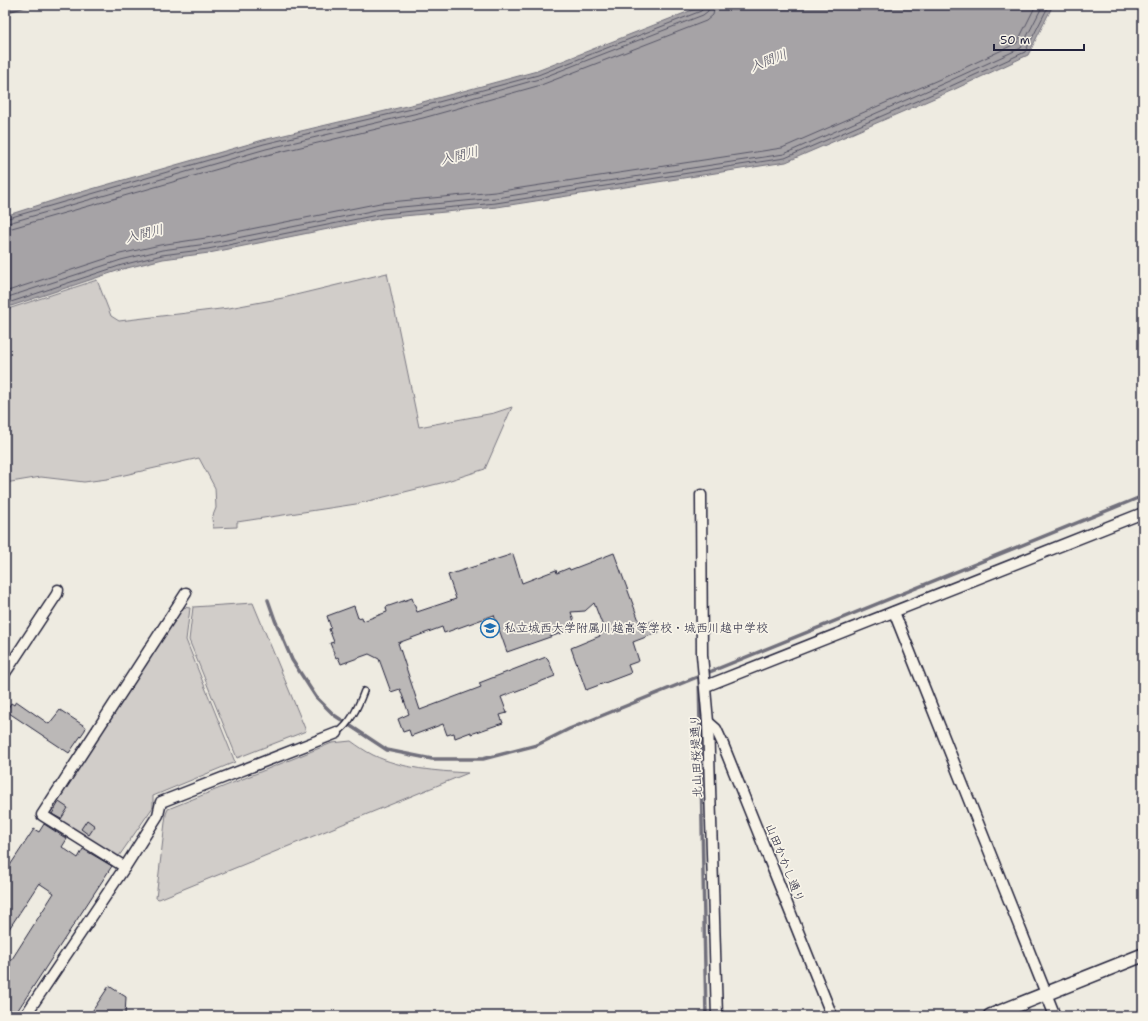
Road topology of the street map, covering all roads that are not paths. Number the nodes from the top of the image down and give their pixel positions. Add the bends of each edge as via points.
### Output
1 (701, 495) dead end
2 (1143, 513) edge
3 (58, 590) dead end
4 (186, 593) dead end
5 (894, 612) junction
6 (5, 673) edge
7 (706, 686) junction
8 (364, 691) dead end
9 (708, 722) junction
10 (339, 732) joint
11 (125, 867) junction
12 (1143, 955) edge
13 (1046, 993) junction
14 (25, 1016) edge
15 (717, 1016) edge
16 (832, 1016) edge
17 (990, 1016) edge
18 (1055, 1016) edge

1 - 7 street, 北山田桜堤通り via 702,655
2 - 5 street
3 - 6 street
4 - 11 street via 42,814
5 - 7 street
5 - 13 street
7 - 9 street, 北山田桜堤通り
8 - 10 lane via 355,712
9 - 15 street, 北山田桜堤通り
9 - 16 street, 山田かかし通り via 716,729 722,742
10 - 11 street via 161,802 158,815
11 - 14 street
12 - 13 street
13 - 17 street
13 - 18 street

